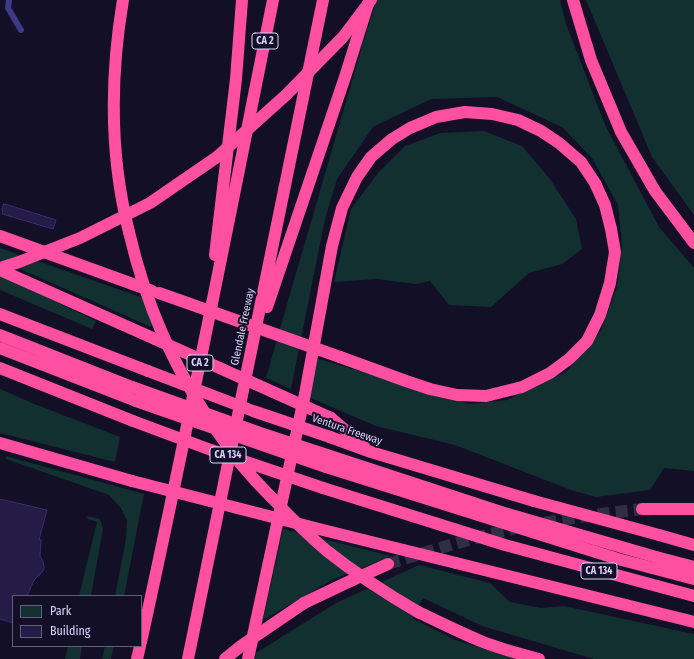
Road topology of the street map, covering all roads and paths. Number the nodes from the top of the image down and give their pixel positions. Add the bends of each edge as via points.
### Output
1 (9, 0) edge
2 (123, 0) edge
3 (242, 0) edge
4 (273, 0) edge
5 (323, 0) edge
6 (370, 0) edge
7 (573, 0) edge
8 (21, 30) dead end
9 (0, 236) edge
10 (694, 244) edge
11 (0, 269) edge
12 (0, 314) edge
13 (0, 335) edge
14 (204, 346) junction
15 (0, 348) edge
16 (250, 356) junction
17 (0, 368) edge
18 (0, 443) edge
19 (371, 452) junction
20 (327, 461) junction
21 (642, 509) tunnel mouth
22 (694, 509) edge
23 (694, 546) edge
24 (388, 564) tunnel mouth
25 (694, 567) edge
26 (694, 579) edge
27 (694, 596) edge
28 (694, 622) edge
29 (142, 638) edge
30 (140, 647) edge
31 (137, 659) edge
32 (188, 659) edge
33 (225, 659) edge
34 (248, 659) edge
35 (539, 659) edge

1 - 8 lane via 8,8
2 - 35 highway, bridge via 115,60 114,98 118,176 125,219 161,332 200,406 239,462 288,515 350,569 418,612 451,628
3 - 14 highway via 236,79
4 - 14 highway, CA 2
5 - 16 highway, Glendale Freeway
6 - 11 highway, bridge via 343,37 286,95 217,156 150,203 80,238
6 - 16 highway
7 - 10 highway via 591,60 621,132 655,191
9 - 34 highway, bridge via 159,293 340,357 406,381 430,389 457,395 486,396 522,387 550,373 587,341 600,315 610,283 615,252 605,205 594,183 581,162 559,143 518,120 492,114 465,112 436,117 392,139 371,157 357,177 342,208 332,246 305,394
11 - 19 highway, bridge via 331,418
12 - 19 highway, Ventura Freeway, bridge via 253,411
13 - 20 highway, bridge via 132,387 260,433
14 - 29 highway, CA 2
15 - 20 highway, bridge via 136,402
16 - 32 highway, Glendale Freeway
17 - 27 highway, CA 134, bridge via 133,421 323,488 504,545
18 - 28 highway, bridge via 132,481
19 - 23 highway, Ventura Freeway, bridge
20 - 25 highway, bridge
20 - 26 highway via 618,559
21 - 22 highway
24 - 33 highway, bridge via 304,603
30 - 31 highway

